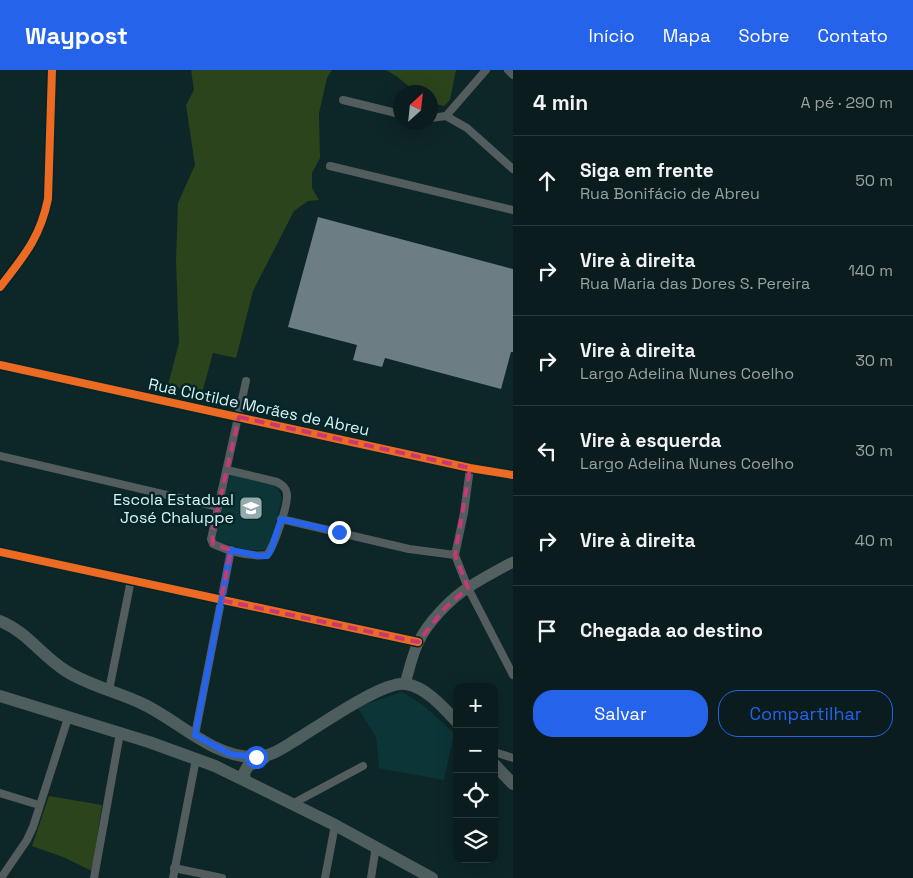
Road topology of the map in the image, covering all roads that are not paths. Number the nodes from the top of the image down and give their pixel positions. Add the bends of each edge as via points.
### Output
1 (52, 70) edge
2 (486, 70) edge
3 (508, 70) edge
4 (513, 75) edge
5 (343, 100) dead end
6 (393, 112) edge
7 (446, 116) junction
8 (438, 117) edge
9 (330, 166) dead end
10 (513, 168) edge
11 (513, 210) edge
12 (0, 286) edge
13 (0, 364) edge
14 (246, 381) dead end
15 (239, 417) junction
16 (0, 456) edge
17 (470, 468) junction
18 (227, 470) junction
19 (513, 475) edge
20 (218, 507) junction
21 (281, 519) junction
22 (231, 550) junction
23 (0, 552) edge
24 (455, 555) junction
25 (513, 562) edge
26 (131, 580) junction
27 (468, 588) junction
28 (221, 600) junction
29 (0, 621) edge
30 (418, 642) junction
31 (513, 675) edge
32 (405, 684) junction
33 (109, 690) junction
34 (0, 696) edge
35 (68, 718) junction
36 (453, 718) edge
37 (120, 733) junction
38 (195, 735) junction
39 (498, 753) edge
40 (271, 755) junction
41 (513, 758) edge
42 (196, 759) junction
43 (363, 766) dead end
44 (498, 768) edge
45 (245, 780) junction
46 (513, 784) edge
47 (0, 794) edge
48 (292, 804) junction
49 (40, 805) junction
50 (335, 824) junction
51 (376, 846) junction
52 (174, 868) junction
53 (2, 878) edge
54 (94, 878) edge
55 (173, 878) edge
56 (222, 878) edge
57 (325, 878) edge
58 (371, 878) edge
59 (432, 878) edge

1 - 12 street via 48,199 44,218 37,235
2 - 7 street
3 - 4 street
5 - 6 street
7 - 8 street
7 - 10 street via 467,128
9 - 11 street
13 - 15 street, Rua Clotilde Morães de Abreu
14 - 15 street
15 - 17 street, Rua Clotilde Morães de Abreu
15 - 18 street
16 - 20 street
17 - 19 street, Rua Clotilde Morães de Abreu
17 - 24 street
18 - 20 street
18 - 21 street via 284,486 287,492
20 - 22 street via 211,539 213,544
21 - 22 street via 267,556
21 - 24 street via 409,549
22 - 28 street
23 - 26 street
24 - 27 street
25 - 27 street
26 - 28 street
26 - 33 street
27 - 30 street via 428,626
27 - 31 street
28 - 30 street
28 - 38 street
29 - 33 main road via 29,639 65,670
30 - 32 street
32 - 36 main road via 435,699
32 - 40 main road via 373,694
33 - 38 main road via 160,713
34 - 35 main road
35 - 37 main road
35 - 49 street
37 - 42 main road
37 - 54 street
38 - 40 main road via 230,754
39 - 41 street
40 - 45 main road via 248,766
42 - 45 main road
42 - 52 street
43 - 48 street
44 - 46 main road
45 - 48 main road
47 - 49 street
48 - 50 main road
49 - 53 street via 33,827
50 - 51 main road
50 - 57 street
51 - 58 street
51 - 59 main road
52 - 55 street
52 - 56 street

